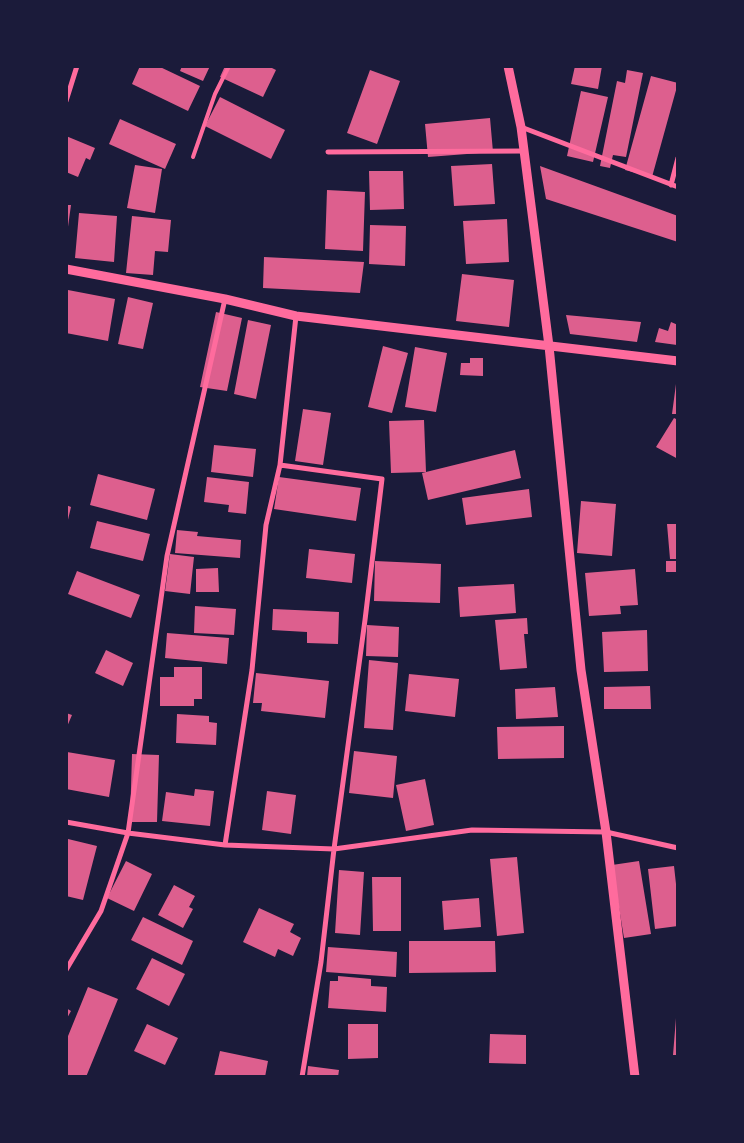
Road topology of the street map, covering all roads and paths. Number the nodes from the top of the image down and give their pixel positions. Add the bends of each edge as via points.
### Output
1 (76, 66) edge
2 (229, 66) edge
3 (508, 66) edge
4 (66, 101) edge
5 (521, 127) junction
6 (524, 151) junction
7 (328, 152) dead end
8 (193, 157) dead end
9 (678, 158) edge
10 (671, 185) junction
11 (678, 187) edge
12 (67, 271) edge
13 (225, 299) junction
14 (296, 316) junction
15 (549, 346) junction
16 (678, 361) edge
17 (280, 465) junction
18 (66, 822) edge
19 (606, 832) junction
20 (128, 833) junction
21 (225, 845) junction
22 (678, 848) edge
23 (334, 849) junction
24 (66, 970) edge
25 (302, 1077) edge
26 (635, 1077) edge

1 - 4 street
2 - 8 lane via 215,94
3 - 5 street
5 - 6 street
5 - 10 street
6 - 7 street
6 - 15 street
9 - 10 street
10 - 11 street
12 - 13 street
13 - 14 street
13 - 20 street via 167,556
14 - 15 street
14 - 17 street
15 - 16 street
15 - 19 street via 581,670
17 - 21 street via 266,525 252,670
17 - 23 street via 382,479
18 - 20 street
19 - 22 street
19 - 23 street via 472,830
19 - 26 street
20 - 21 street
20 - 24 street via 101,911
21 - 23 street
23 - 25 street via 322,962

